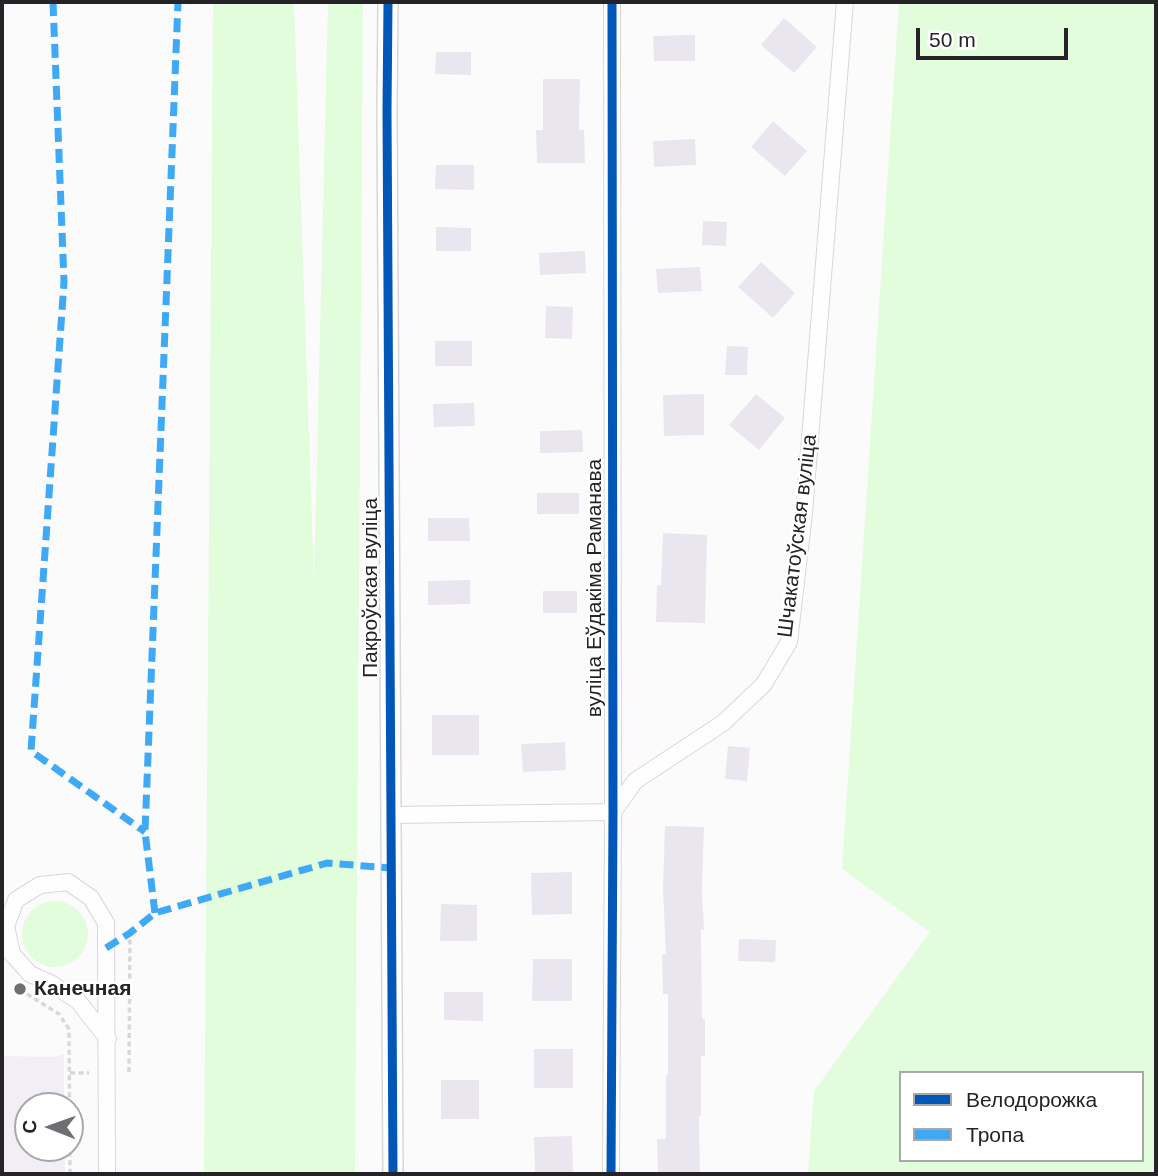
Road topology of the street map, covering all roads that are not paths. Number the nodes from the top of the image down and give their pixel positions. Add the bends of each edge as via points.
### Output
1 (388, 2) edge
2 (612, 2) edge
3 (845, 2) edge
4 (613, 812) junction
5 (390, 815) junction
6 (107, 1039) junction
7 (107, 1174) edge
8 (393, 1174) edge
9 (611, 1174) edge

1 - 5 street, Пакроўская вуліца
2 - 4 street, вуліца Еўдакіма Раманава
3 - 4 street, Шчакатоўская вуліца via 804,513 789,642 764,684 723,723 635,781
4 - 5 street
4 - 9 street, вуліца Еўдакіма Раманава
5 - 8 street, Пакроўская вуліца
6 - 6 street via 106,923 91,898 68,882 40,885 16,900 6,926 12,954 30,974 78,1001
6 - 7 street

